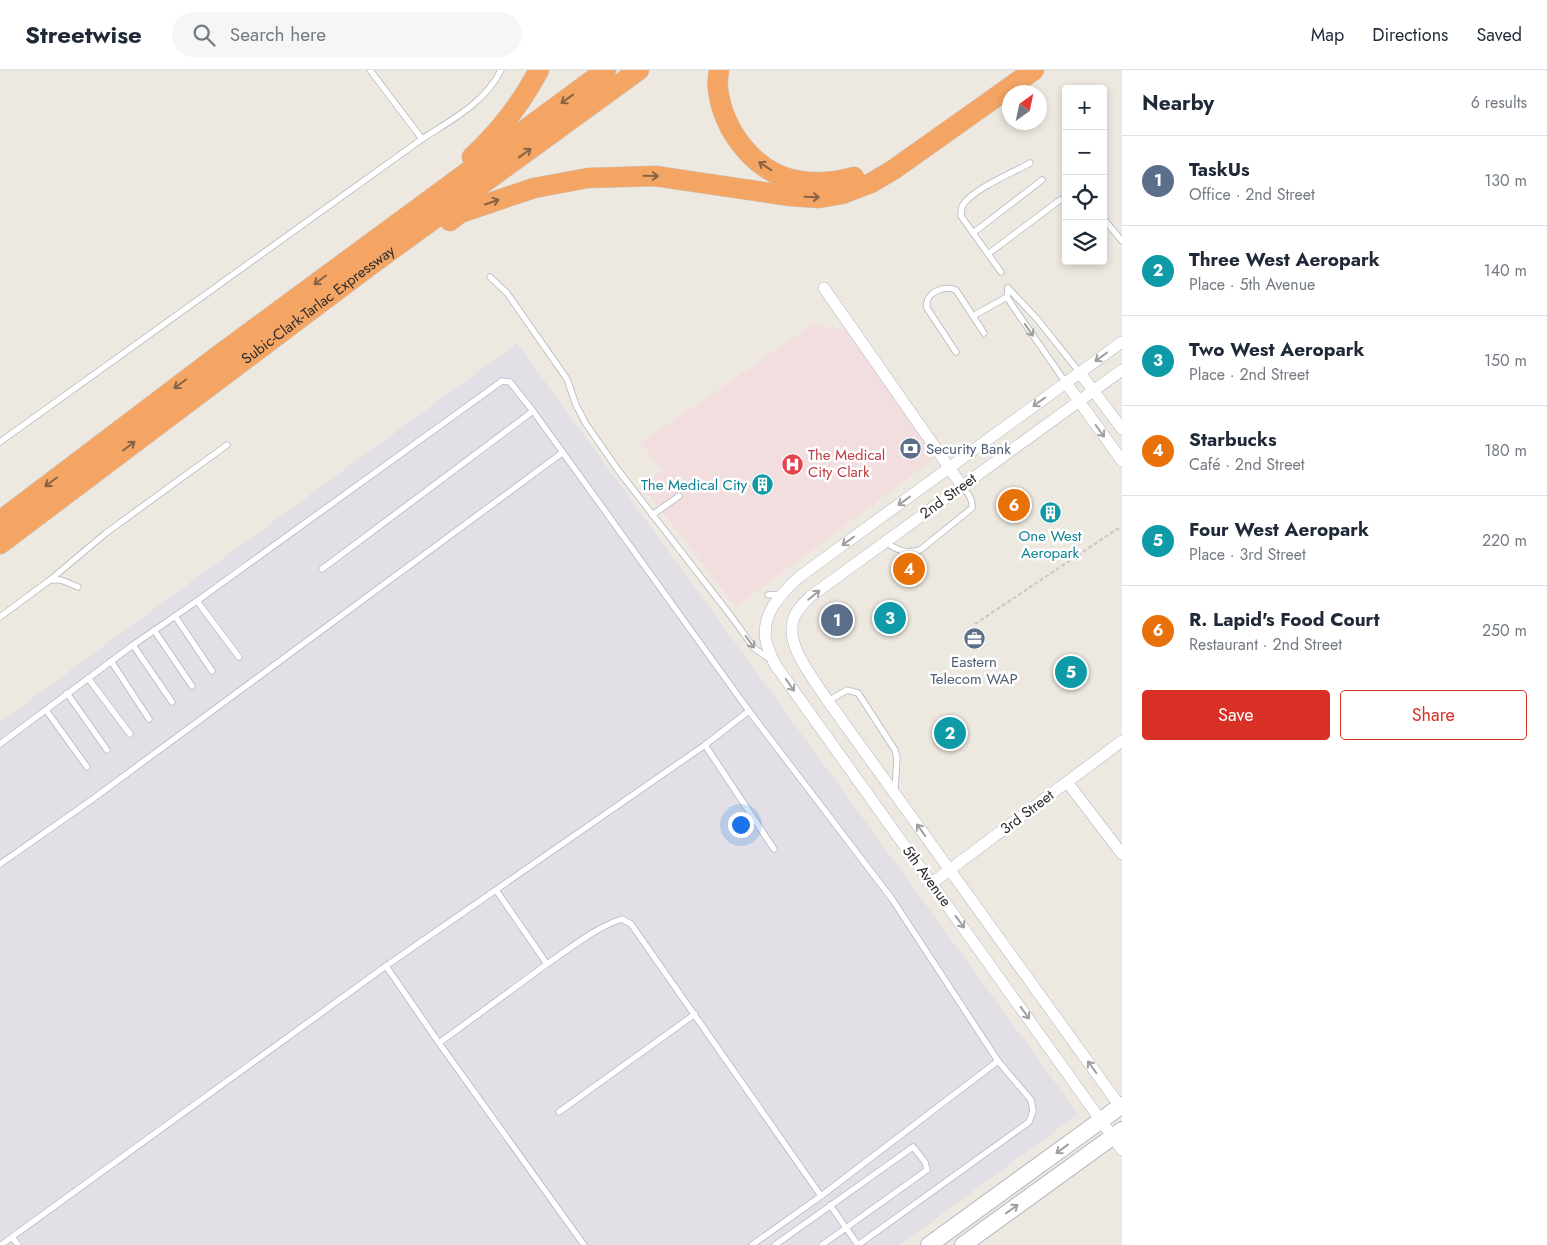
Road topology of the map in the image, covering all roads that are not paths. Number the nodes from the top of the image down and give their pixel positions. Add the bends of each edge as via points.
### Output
1 (370, 70) edge
2 (501, 70) edge
3 (539, 70) edge
4 (606, 70) edge
5 (638, 70) edge
6 (718, 70) edge
7 (1016, 70) edge
8 (1034, 70) edge
9 (422, 139) junction
10 (1030, 163) dead end
11 (1042, 180) dead end
12 (1060, 200) dead end
13 (1105, 220) edge
14 (973, 233) junction
15 (1122, 241) edge
16 (988, 254) junction
17 (366, 258) junction
18 (1001, 272) dead end
19 (490, 277) dead end
20 (824, 288) dead end
21 (1007, 297) junction
22 (1020, 300) junction
23 (1014, 308) junction
24 (973, 316) junction
25 (984, 333) dead end
26 (1122, 342) edge
27 (956, 352) dead end
28 (1122, 370) edge
29 (1080, 373) junction
30 (1066, 383) junction
31 (1093, 391) junction
32 (1079, 401) junction
33 (533, 411) junction
34 (1122, 429) edge
35 (0, 442) edge
36 (227, 445) dead end
37 (562, 453) junction
38 (1122, 461) edge
39 (949, 468) junction
40 (962, 486) junction
41 (679, 496) dead end
42 (652, 515) junction
43 (0, 521) edge
44 (872, 524) junction
45 (885, 542) junction
46 (0, 544) edge
47 (322, 569) dead end
48 (50, 580) junction
49 (78, 587) dead end
50 (780, 594) junction
51 (768, 595) dead end
52 (198, 601) junction
53 (175, 616) junction
54 (0, 617) edge
55 (154, 630) junction
56 (792, 636) joint
57 (133, 645) junction
58 (239, 657) dead end
59 (111, 661) junction
60 (774, 663) junction
61 (212, 671) dead end
62 (88, 678) junction
63 (192, 686) dead end
64 (67, 694) junction
65 (828, 701) junction
66 (172, 702) dead end
67 (46, 710) junction
68 (749, 711) junction
69 (149, 719) dead end
70 (130, 734) dead end
71 (1122, 741) edge
72 (0, 744) edge
73 (705, 745) junction
74 (107, 750) dead end
75 (87, 767) dead end
76 (1068, 782) junction
77 (895, 794) junction
78 (774, 849) dead end
79 (1122, 854) edge
80 (0, 864) edge
81 (950, 870) junction
82 (932, 883) junction
83 (496, 890) junction
84 (547, 964) junction
85 (386, 966) junction
86 (695, 1014) junction
87 (439, 1043) junction
88 (998, 1061) junction
89 (1121, 1107) edge
90 (559, 1112) dead end
91 (1101, 1120) junction
92 (1119, 1139) edge
93 (821, 1196) junction
94 (830, 1205) junction
95 (846, 1227) junction
96 (12, 1237) junction
97 (2, 1245) edge
98 (18, 1245) edge
99 (584, 1245) edge
100 (752, 1245) edge
101 (775, 1245) edge
102 (822, 1245) edge
103 (858, 1245) edge
104 (929, 1245) edge
105 (963, 1245) edge

1 - 9 lane
2 - 9 lane via 486,94
3 - 17 highway via 523,98 482,147 416,200
4 -> 17 highway, Subic-Clark-Tarlac Expressway
17 -> 5 highway, Subic-Clark-Tarlac Expressway
7 -> 6 highway via 893,158 863,174 834,182 784,177 753,158 729,127 717,88
17 -> 8 highway via 416,246 460,213 534,188 588,178 655,176 790,196 819,198 842,194 893,170
9 - 35 lane
10 - 14 lane via 979,191 966,202 961,216
11 - 14 lane
12 - 16 lane
13 - 15 lane
14 - 16 lane
16 - 18 lane
17 -> 43 highway, Subic-Clark-Tarlac Expressway
46 -> 17 highway, Subic-Clark-Tarlac Expressway
19 - 42 lane via 507,292 567,380 586,424
20 - 39 street
21 - 22 lane via 1008,288
21 - 23 lane
21 - 24 lane
22 - 23 lane
22 - 29 lane
23 -> 30 lane
24 - 25 lane
24 - 27 lane via 956,290 949,287 928,297 927,308
26 -> 29 street, 2nd Street
28 - 31 street, 2nd Street
29 - 30 street, 2nd Street
29 - 31 street
30 - 32 street
30 -> 39 street, 2nd Street
31 - 32 street, 2nd Street
31 - 34 street
32 -> 38 street
32 - 40 street, 2nd Street
33 - 37 lane
33 - 47 lane
33 - 52 lane via 510,382 502,381
36 - 48 lane via 106,533
37 - 68 lane
37 - 80 lane
39 - 40 street
39 -> 44 street, 2nd Street
40 - 45 street, 2nd Street
40 - 45 lane via 970,496 972,508 920,550 897,551
41 - 42 lane
42 -> 60 lane via 754,648
44 - 45 street
44 -> 50 street, 2nd Street
56 -> 45 street, 2nd Street via 792,620 799,608
48 - 49 lane via 61,580
48 - 54 lane
50 - 51 lane
50 - 60 street, 5th Avenue via 766,618 766,641
52 - 53 lane
52 - 58 lane
53 - 55 lane
53 - 61 lane
55 - 57 lane
55 - 63 lane
56 - 65 street, 5th Avenue via 797,652
57 - 59 lane
57 - 66 lane
59 - 62 lane
59 - 69 lane
60 -> 82 street, 5th Avenue
62 - 64 lane
62 - 70 lane
64 - 67 lane
64 - 74 lane
65 - 77 street, 5th Avenue
65 - 77 lane via 847,690 858,693 895,750
67 - 72 lane
67 - 75 lane
68 - 73 lane
68 - 88 lane via 892,899
71 - 76 street, 3rd Street
73 - 78 lane
73 - 83 lane
76 - 79 street
76 - 81 street, 3rd Street
81 -> 77 street, 5th Avenue
81 - 82 street, 3rd Street
89 -> 81 street, 5th Avenue
82 -> 91 street, 5th Avenue
83 - 84 lane
83 - 85 lane
84 - 86 lane via 582,940 622,919 631,924
84 - 87 lane
85 - 87 lane
85 - 96 lane
86 - 90 lane
86 - 93 lane
87 - 99 lane
88 - 93 lane
88 - 103 lane via 1031,1100 1033,1111 1029,1122
89 - 91 main road
91 - 92 street, 5th Avenue
91 -> 104 main road
105 -> 92 main road
93 - 100 lane
94 - 95 lane
94 - 95 lane via 913,1147 920,1154 927,1170
94 - 101 lane
95 - 102 lane
95 - 103 lane
96 - 97 lane
96 - 98 lane

